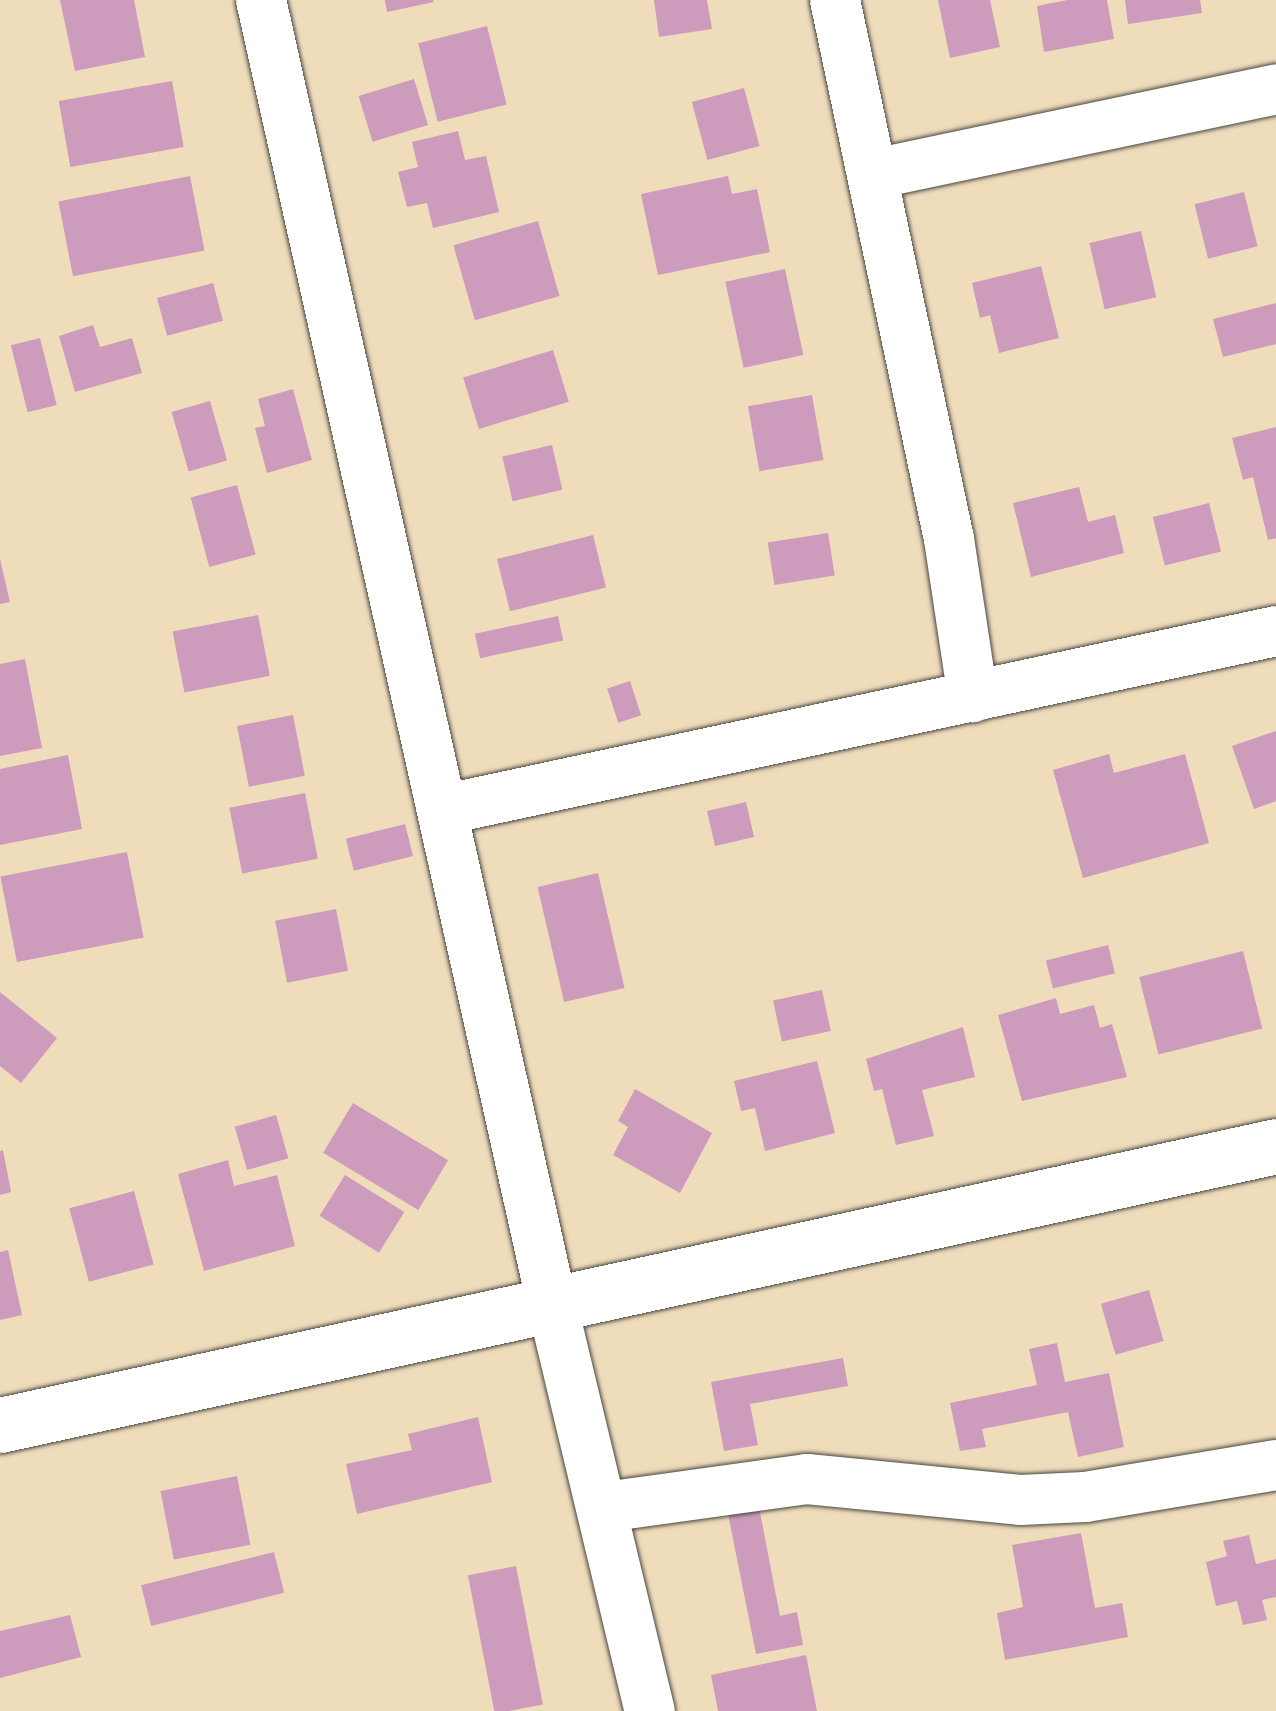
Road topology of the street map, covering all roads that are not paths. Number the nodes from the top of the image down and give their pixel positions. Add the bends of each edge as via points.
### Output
1 (261, 0) edge
2 (835, 0) edge
3 (1276, 89) edge
4 (874, 174) junction
5 (1276, 631) edge
6 (972, 697) junction
7 (442, 810) junction
8 (1276, 1146) edge
9 (554, 1308) junction
10 (0, 1425) edge
11 (1276, 1465) edge
12 (604, 1507) junction
13 (650, 1711) edge

1 - 7 street
2 - 4 street
3 - 4 street
4 - 6 street via 949,540
5 - 6 street
6 - 7 street
7 - 9 street
8 - 9 street
9 - 10 street
9 - 12 street
11 - 12 street via 1086,1498 1020,1500 807,1479
12 - 13 street

